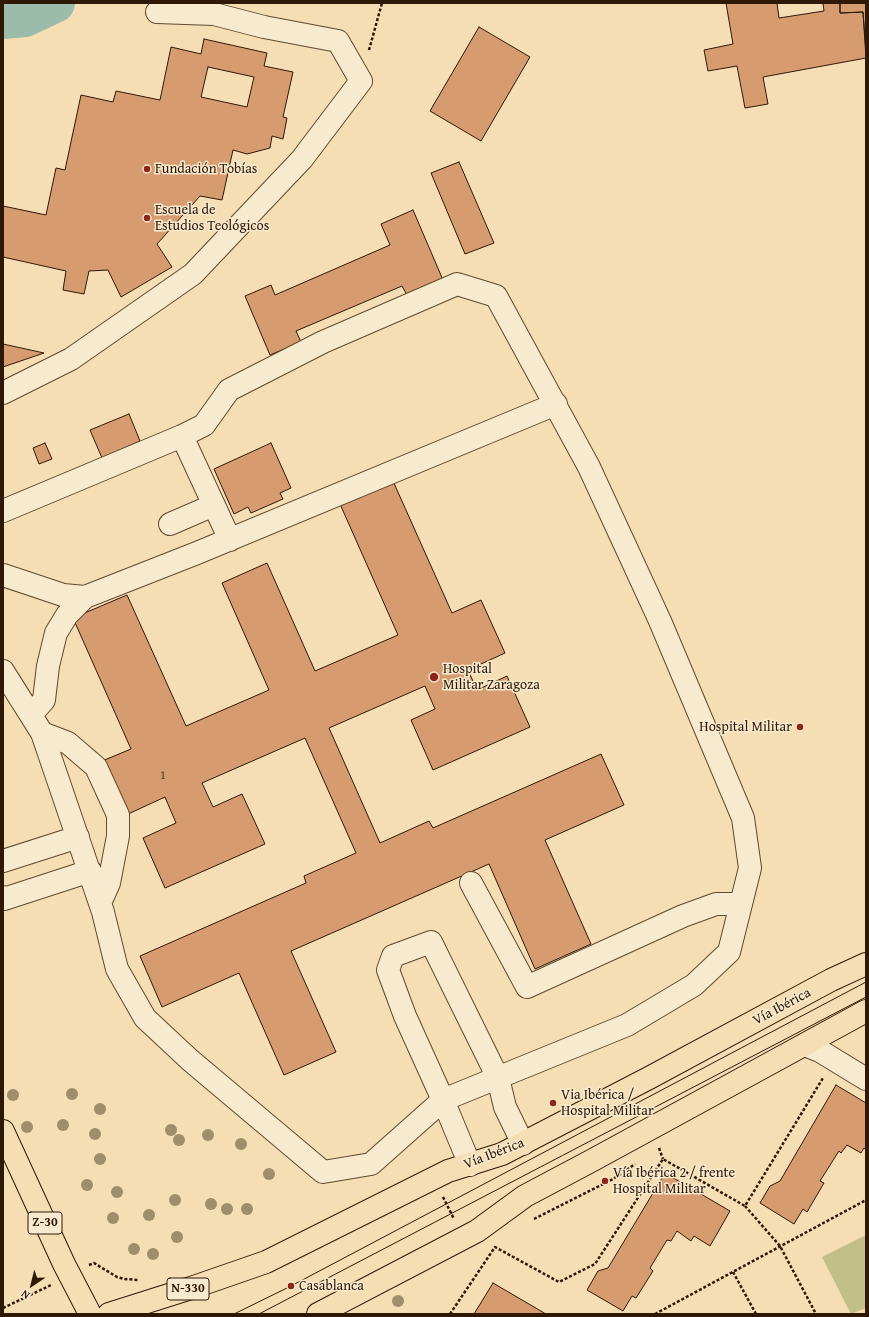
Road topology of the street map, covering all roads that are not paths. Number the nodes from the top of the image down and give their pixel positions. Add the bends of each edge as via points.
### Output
1 (157, 12) dead end
2 (3, 393) edge
3 (556, 404) junction
4 (182, 436) junction
5 (214, 505) junction
6 (3, 512) edge
7 (170, 524) dead end
8 (230, 540) junction
9 (3, 575) edge
10 (85, 597) junction
11 (3, 671) edge
12 (37, 724) junction
13 (78, 837) junction
14 (3, 861) edge
15 (90, 871) junction
16 (472, 883) dead end
17 (3, 897) edge
18 (100, 902) junction
19 (740, 904) junction
20 (866, 964) edge
21 (866, 1011) edge
22 (805, 1045) junction
23 (498, 1078) junction
24 (866, 1079) edge
25 (443, 1100) junction
26 (3, 1131) edge
27 (523, 1144) junction
28 (470, 1164) junction
29 (90, 1314) edge
30 (109, 1314) edge
31 (318, 1314) edge

1 - 2 lane via 214,14 264,27 338,41 361,81 302,159 193,274 71,359
3 - 4 lane via 496,296 457,284 323,342 230,390 204,424
3 - 8 lane
3 - 19 lane via 589,467 660,621 743,818 750,868
4 - 5 lane
4 - 6 lane
5 - 7 lane
5 - 8 lane
8 - 10 lane
9 - 10 lane via 63,595
10 - 12 lane via 67,615 56,633
11 - 12 lane
12 - 13 lane
12 - 18 lane via 68,743 96,767 118,815 118,836 109,883
13 - 14 lane
13 - 15 lane
15 - 17 lane via 4,899
15 - 18 lane
16 - 19 lane via 527,987 683,916 716,904
18 - 25 lane via 117,969 145,1018 190,1060 323,1172 371,1164
19 - 23 lane via 729,952 694,985 627,1025
20 - 27 highway, Vía Ibérica / N-330 via 831,980
21 - 22 highway
22 - 24 lane via 820,1051
22 - 31 highway via 514,1202 487,1224 464,1238
23 - 25 lane
23 - 25 lane via 431,942 394,956 388,970 405,1016
23 - 27 lane via 505,1108
25 - 28 lane
26 - 29 highway, Z-30 via 69,1275
27 - 28 highway, Vía Ibérica / N-330
28 - 30 highway, Vía Ibérica / N-330 via 448,1171 266,1262

